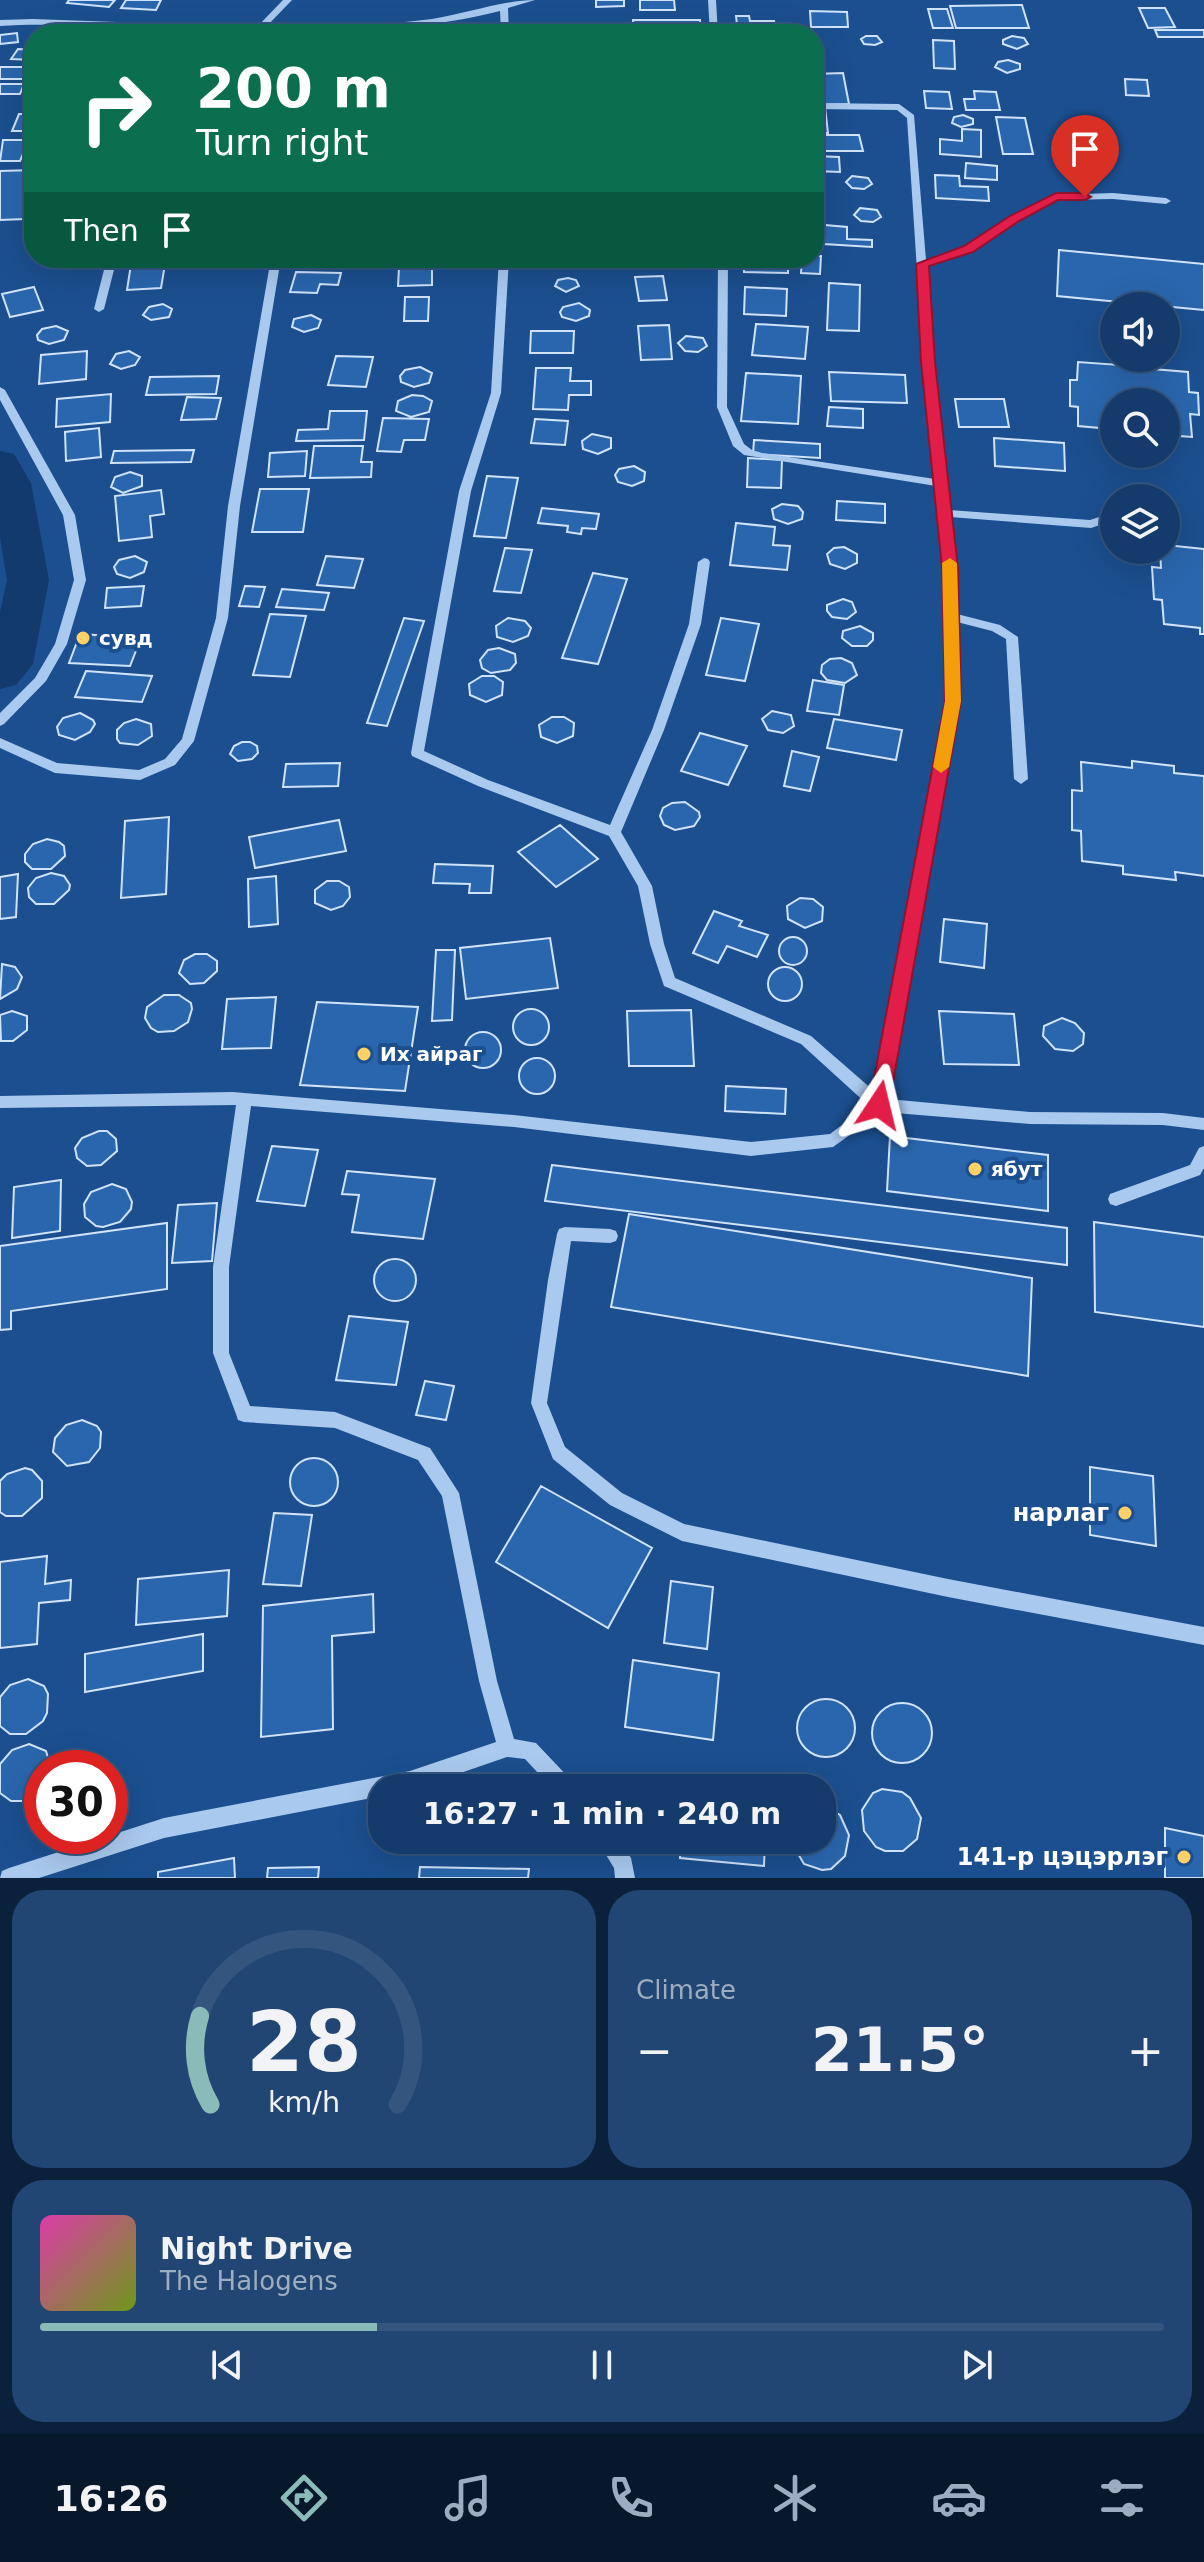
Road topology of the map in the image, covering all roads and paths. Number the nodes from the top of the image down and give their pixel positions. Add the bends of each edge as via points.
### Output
1 (288, 0) edge
2 (531, 0) edge
3 (712, 0) edge
4 (504, 8) junction
5 (0, 23) edge
6 (24, 24) edge
7 (264, 24) edge
8 (407, 24) edge
9 (505, 24) edge
10 (713, 24) edge
11 (824, 106) edge
12 (1166, 201) dead end
13 (922, 264) junction
14 (109, 268) edge
15 (274, 268) edge
16 (503, 268) edge
17 (723, 268) edge
18 (99, 309) dead end
19 (0, 390) edge
20 (941, 483) junction
21 (945, 513) junction
22 (1100, 521) edge
23 (704, 562) dead end
24 (952, 617) junction
25 (0, 721) edge
26 (0, 743) edge
27 (1021, 779) dead end
28 (614, 832) junction
29 (244, 1099) junction
30 (0, 1102) edge
31 (879, 1105) junction
32 (1204, 1124) edge
33 (1204, 1153) edge
34 (1116, 1199) dead end
35 (610, 1236) dead end
36 (1204, 1636) edge
37 (507, 1748) junction
38 (552, 1774) edge
39 (617, 1854) edge
40 (9, 1878) edge
41 (625, 1878) edge

1 - 7 street
2 - 4 street
3 - 10 street
4 - 8 street
4 - 9 street
5 - 6 street
11 - 13 street via 899,107 911,117
12 - 13 street via 1056,197 969,249
13 - 20 street
14 - 18 street
15 - 26 street via 234,506 222,618 188,741 170,762 140,775 55,768
16 - 28 street via 496,393 465,491 417,753
17 - 20 street via 722,407 739,446 762,456
19 - 25 street via 69,515 80,580 61,644 40,681
20 - 21 street
21 - 22 street
21 - 24 street
23 - 28 street via 695,624
24 - 27 street via 1012,637
24 - 31 street via 953,701
28 - 31 street via 645,886 669,982 806,1040
29 - 30 street
29 - 31 street via 514,1121 751,1149 833,1140
29 - 37 street via 221,1267 221,1353 244,1414 335,1420 424,1454 450,1493
31 - 32 street via 1030,1118
33 - 34 street via 1195,1170
35 - 36 street via 565,1234 539,1403 559,1453 616,1499 682,1532
37 - 38 street via 529,1750
37 - 40 street via 410,1781 164,1828
39 - 41 street

